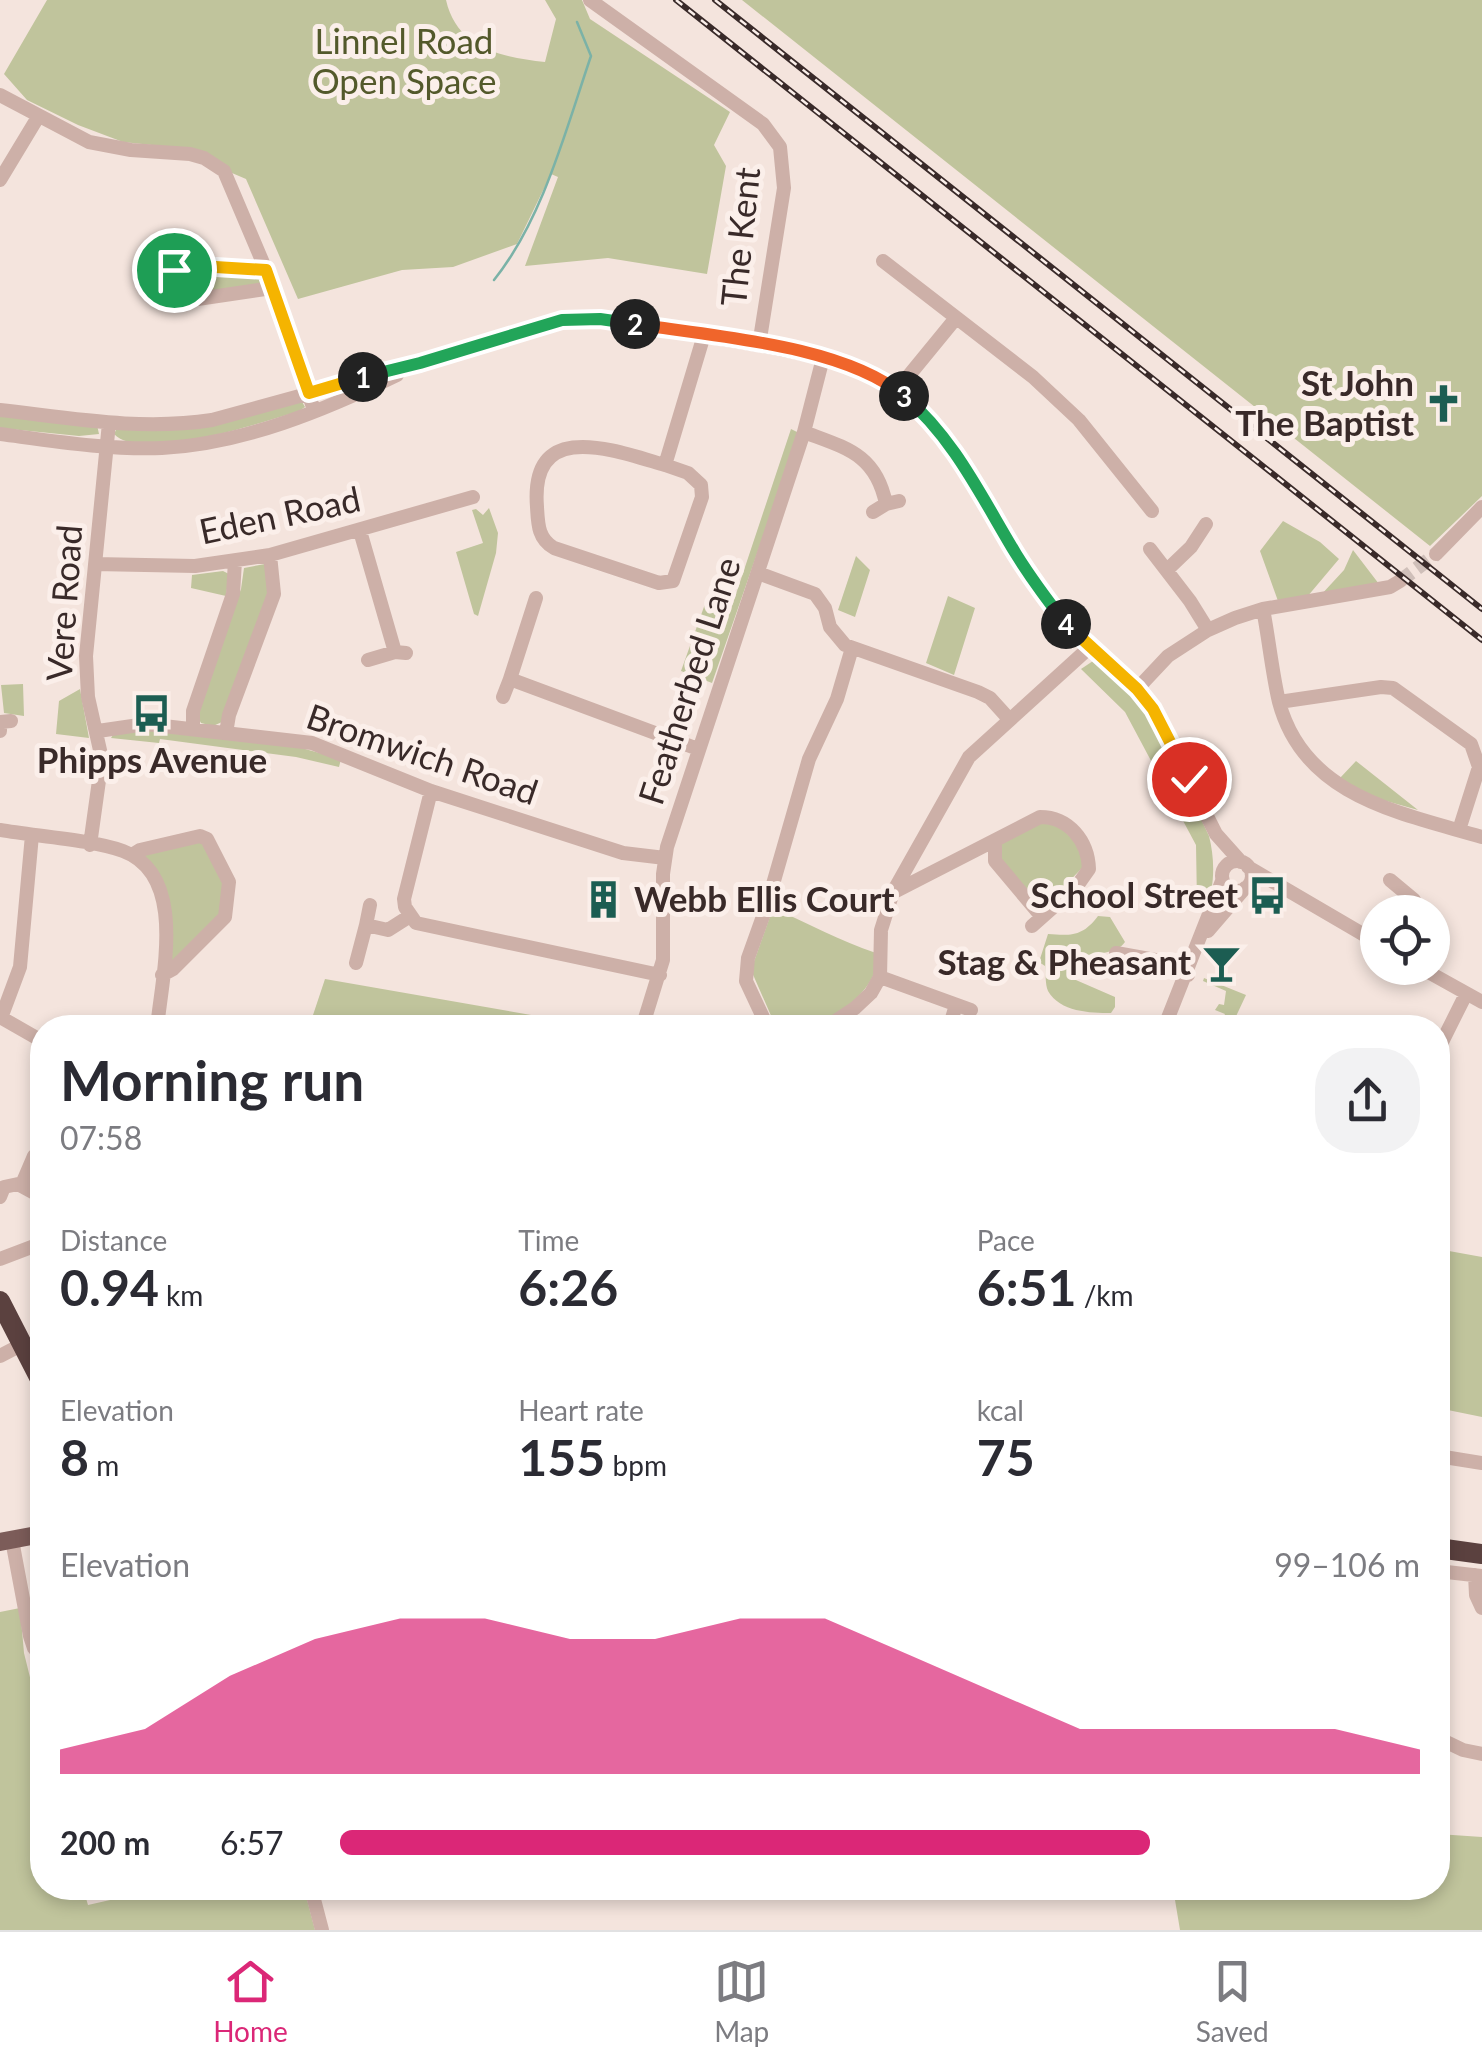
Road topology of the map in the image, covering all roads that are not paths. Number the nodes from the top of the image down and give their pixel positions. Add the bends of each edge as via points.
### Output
1 (590, 0) edge
2 (0, 95) edge
3 (38, 117) junction
4 (0, 180) edge
5 (883, 262) dead end
6 (266, 270) junction
7 (272, 288) junction
8 (956, 318) junction
9 (704, 335) junction
10 (759, 344) junction
11 (824, 358) junction
12 (420, 363) junction
13 (897, 390) junction
14 (309, 393) junction
15 (0, 410) edge
16 (314, 410) junction
17 (108, 422) junction
18 (804, 432) junction
19 (0, 434) edge
20 (107, 446) junction
21 (665, 465) junction
22 (475, 496) dead end
23 (1482, 507) edge
24 (1152, 511) dead end
25 (873, 512) dead end
26 (1206, 524) dead end
27 (360, 531) junction
28 (1150, 548) dead end
29 (1436, 554) tunnel mouth
30 (270, 555) junction
31 (235, 561) junction
32 (96, 564) junction
33 (1167, 570) junction
34 (758, 573) junction
35 (1400, 581) tunnel mouth
36 (538, 608) dead end
37 (1264, 609) junction
38 (1208, 630) junction
39 (1090, 647) junction
40 (852, 648) junction
41 (368, 660) dead end
42 (510, 680) junction
43 (1137, 689) junction
44 (503, 697) dead end
45 (1279, 702) junction
46 (1010, 719) junction
47 (193, 729) junction
48 (98, 731) junction
49 (226, 733) junction
50 (698, 749) junction
51 (431, 791) junction
52 (0, 830) edge
53 (1459, 830) junction
54 (1216, 834) junction
55 (32, 835) junction
56 (1482, 837) edge
57 (995, 841) junction
58 (90, 845) junction
59 (970, 854) junction
60 (132, 855) junction
61 (665, 858) junction
62 (996, 861) junction
63 (1245, 865) junction
64 (1222, 878) junction
65 (1390, 880) dead end
66 (1246, 888) junction
67 (893, 892) junction
68 (1288, 892) junction
69 (1408, 895) edge
70 (370, 905) dead end
71 (410, 916) junction
72 (366, 925) junction
73 (1360, 933) edge
74 (1204, 935) junction
75 (1127, 952) dead end
76 (356, 963) dead end
77 (162, 975) junction
78 (660, 975) junction
79 (1188, 975) junction
80 (880, 976) junction
81 (1450, 985) edge
82 (1466, 994) junction
83 (1482, 1002) edge
84 (158, 1015) edge
85 (646, 1015) edge
86 (762, 1015) edge
87 (844, 1015) edge
88 (958, 1015) edge
89 (1173, 1015) edge
90 (0, 1018) edge
91 (1450, 1026) edge
92 (30, 1034) edge
93 (30, 1165) edge
94 (22, 1184) junction
95 (30, 1189) edge
96 (0, 1197) edge
97 (30, 1248) edge
98 (0, 1259) edge
99 (0, 1301) edge
100 (23, 1344) junction
101 (0, 1356) edge
102 (30, 1358) edge
103 (1450, 1458) edge
104 (1482, 1463) edge
105 (6, 1541) edge
106 (1450, 1550) edge
107 (1482, 1554) edge
108 (1450, 1572) edge
109 (1478, 1575) edge
110 (1482, 1608) edge
111 (30, 1636) edge
112 (1450, 1742) edge
113 (1482, 1754) edge
114 (314, 1900) edge
115 (322, 1930) edge

1 - 10 street, The Kent via 763,124 780,147 784,188
2 - 3 street
3 - 4 street
3 - 6 street via 89,142 213,162 232,184
5 - 8 street
6 - 7 street
6 - 7 street via 183,265 170,276 170,286 184,302
7 - 14 street
8 - 13 street
8 - 24 street via 1079,420
9 - 10 street
9 - 12 street via 562,320
9 - 21 street
10 - 11 street, The Kent
11 - 13 street, The Kent
11 - 18 street, Featherbed Lane
12 - 14 street
12 - 16 street
13 - 39 street, The Kent via 940,431 1029,572
14 - 16 street
14 - 17 street via 178,425
15 - 17 street
16 - 20 street via 215,441
17 - 20 street, Vere Road
18 - 25 street via 870,464 893,502
18 - 34 street, Featherbed Lane
19 - 20 street
20 - 32 street, Vere Road
21 - 21 street via 701,485 702,498 673,580 659,582 554,548 542,537 535,485 551,456 588,446
22 - 27 street, Eden Road
23 - 29 street
26 - 33 street
27 - 30 street, Eden Road
27 - 41 street via 400,653
28 - 33 street
30 - 31 street, Eden Road
30 - 49 street via 274,594
31 - 32 street, Eden Road
31 - 47 street via 233,594 193,711
32 - 48 street, Vere Road via 86,678
33 - 38 street
34 - 40 street via 815,594 830,627
34 - 50 street, Featherbed Lane
35 - 37 street
36 - 42 street
37 - 38 street
37 - 45 street
38 - 43 street via 1168,656
39 - 43 street
39 - 46 street
40 - 46 street via 978,692
40 - 86 street via 809,760 748,958 746,981
42 - 44 street
42 - 50 street
43 - 54 street
45 - 53 street via 1299,748 1331,782 1390,810
45 - 53 street via 1381,686 1401,691 1471,744 1479,759
46 - 67 street via 969,757
47 - 48 street, Bromwich Road via 146,724
47 - 49 street, Bromwich Road
48 - 58 street, Vere Road via 102,759
49 - 51 street, Bromwich Road via 312,743
50 - 61 street, Featherbed Lane
51 - 61 street, Bromwich Road via 623,853
51 - 71 street via 406,880
52 - 55 street
53 - 56 street
54 - 63 street
54 - 64 street
55 - 58 street
55 - 90 street via 20,967
57 - 59 street
57 - 62 street
57 - 62 street via 1040,817 1063,820 1086,850 1088,869 1037,921
58 - 60 street
59 - 62 street
59 - 67 street
60 - 77 street via 164,897
60 - 77 street via 200,836 229,882 224,920
61 - 78 street, Featherbed Lane
63 - 64 street via 1228,864
63 - 66 street via 1251,879
63 - 68 street
64 - 66 street via 1232,890
64 - 74 street
65 - 69 street
66 - 68 street via 1263,884
66 - 74 street
67 - 80 street via 880,930
68 - 73 street
70 - 72 street
71 - 72 street via 388,930
71 - 78 street via 424,928
72 - 76 street
74 - 79 street
75 - 79 street
77 - 84 street
78 - 85 street, Featherbed Lane
79 - 89 street via 1186,995
80 - 87 street
80 - 88 street via 964,1008
81 - 82 street
82 - 83 street
82 - 91 street
90 - 92 street
93 - 94 street
94 - 95 street
94 - 96 street via 4,1188
97 - 98 street
99 - 100 highway
100 - 101 street
100 - 102 highway
103 - 104 street
105 - 111 street
106 - 107 highway
108 - 109 street
109 - 110 street
112 - 113 street
114 - 115 street

